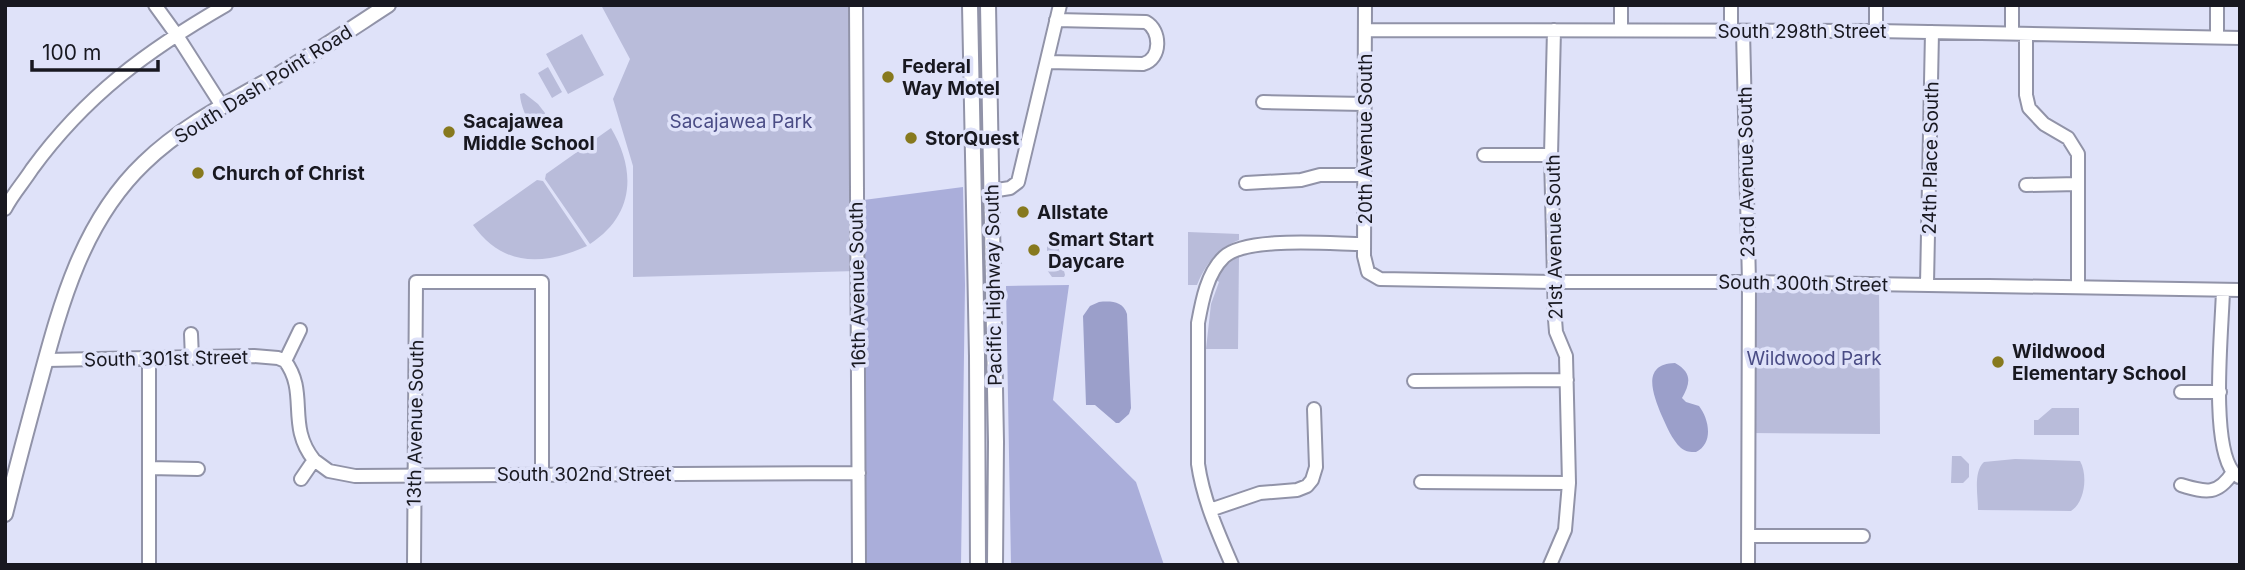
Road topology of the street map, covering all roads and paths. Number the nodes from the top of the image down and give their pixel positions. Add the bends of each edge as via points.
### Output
1 (155, 5) edge
2 (226, 5) edge
3 (388, 5) edge
4 (856, 5) edge
5 (970, 5) edge
6 (988, 5) edge
7 (1060, 5) edge
8 (1365, 5) edge
9 (1621, 5) edge
10 (1731, 5) edge
11 (1876, 5) edge
12 (2012, 5) edge
13 (2217, 5) edge
14 (1056, 20) junction
15 (1621, 29) junction
16 (1365, 30) junction
17 (1554, 30) junction
18 (1737, 31) junction
19 (1876, 31) junction
20 (1933, 32) junction
21 (176, 34) junction
22 (2012, 34) junction
23 (2026, 34) junction
24 (2217, 37) junction
25 (2240, 38) edge
26 (1046, 62) junction
27 (1263, 102) dead end
28 (1365, 104) junction
29 (222, 106) junction
30 (972, 116) junction
31 (1484, 155) dead end
32 (1551, 155) junction
33 (1364, 175) junction
34 (1246, 183) dead end
35 (2078, 184) junction
36 (2026, 185) dead end
37 (991, 191) junction
38 (7, 201) edge
39 (1364, 244) junction
40 (1368, 272) joint
41 (1554, 282) junction
42 (1749, 282) junction
43 (1927, 284) junction
44 (2078, 288) junction
45 (2223, 290) junction
46 (2240, 290) edge
47 (300, 330) dead end
48 (191, 334) dead end
49 (149, 358) junction
50 (192, 358) junction
51 (46, 360) junction
52 (285, 361) junction
53 (1567, 380) junction
54 (1414, 381) dead end
55 (2181, 392) dead end
56 (2220, 392) junction
57 (1314, 409) dead end
58 (313, 460) junction
59 (149, 468) junction
60 (198, 469) dead end
61 (859, 473) junction
62 (542, 474) junction
63 (2237, 474) edge
64 (413, 475) junction
65 (301, 479) dead end
66 (1421, 482) dead end
67 (1569, 483) junction
68 (2181, 485) dead end
69 (1210, 510) junction
70 (5, 514) edge
71 (1748, 536) junction
72 (1863, 536) dead end
73 (149, 565) edge
74 (414, 565) edge
75 (859, 565) edge
76 (978, 565) edge
77 (995, 565) edge
78 (1232, 565) edge
79 (1550, 565) edge
80 (1748, 565) edge

1 - 21 street
2 - 21 street
3 - 29 main road, South Dash Point Road
4 - 61 street, 16th Avenue South
5 - 30 main road, Pacific Highway South
6 - 37 main road, Pacific Highway South
7 - 14 street
8 - 16 street, 20th Avenue South
9 - 15 street
10 - 18 street, 23rd Avenue South
11 - 19 street
12 - 22 street
13 - 24 street
14 - 26 street
14 - 26 street via 1146,22 1156,31 1156,54 1143,64
15 - 17 street, South 298th Street
15 - 18 street, South 298th Street
16 - 17 street, South 298th Street
16 - 28 street, 20th Avenue South
17 - 32 street, 21st Avenue South
18 - 19 street, South 298th Street
18 - 42 street, 23rd Avenue South
19 - 20 street, South 298th Street
20 - 22 street, South 298th Street
20 - 43 street, 24th Place South
21 - 29 street
21 - 38 street via 122,72 83,108
22 - 23 street, South 298th Street
23 - 24 street, South 298th Street
23 - 35 street via 2029,108 2044,124 2068,138 2078,154
24 - 25 street, South 298th Street
26 - 37 street via 1018,182
27 - 28 street
28 - 33 street, 20th Avenue South
29 - 51 main road, South Dash Point Road via 172,139 117,195 78,261
30 - 37 main road via 982,143 982,182
30 - 76 main road, Pacific Highway South
31 - 32 street
32 - 41 street, 21st Avenue South
33 - 34 street
33 - 39 street, 20th Avenue South
35 - 36 street
35 - 44 street
37 - 77 main road, Pacific Highway South
39 - 40 street, 20th Avenue South
39 - 69 street via 1256,244 1232,252 1218,264 1198,323 1198,464
40 - 41 street, South 300th Street via 1380,279
41 - 42 street, South 300th Street
41 - 53 street, 21st Avenue South via 1556,332 1566,356
42 - 43 street, South 300th Street
42 - 71 street, 23rd Avenue South
43 - 44 street, South 300th Street
44 - 45 street, South 300th Street
45 - 46 street, South 300th Street
45 - 56 street
47 - 52 street
48 - 50 street
49 - 50 street, South 301st Street
49 - 51 street, South 301st Street
49 - 59 street
50 - 52 street, South 301st Street via 270,357
51 - 70 main road, South Dash Point Road
52 - 58 street via 296,383 300,436
53 - 54 street
53 - 67 street, 21st Avenue South
55 - 56 street
56 - 63 street via 2223,449
57 - 69 street via 1317,467 1307,485 1260,493
58 - 64 street, South 302nd Street via 329,471 355,476
58 - 65 street
59 - 60 street
59 - 73 street
61 - 62 street, South 302nd Street
61 - 75 street, 16th Avenue South
62 - 64 street, South 302nd Street
62 - 64 street, 13th Avenue South via 541,282 416,282
63 - 68 street via 2217,489 2201,491
64 - 74 street, 13th Avenue South
66 - 67 street
67 - 79 street, 21st Avenue South via 1565,530
69 - 78 street
71 - 72 street
71 - 80 street, 23rd Avenue South

